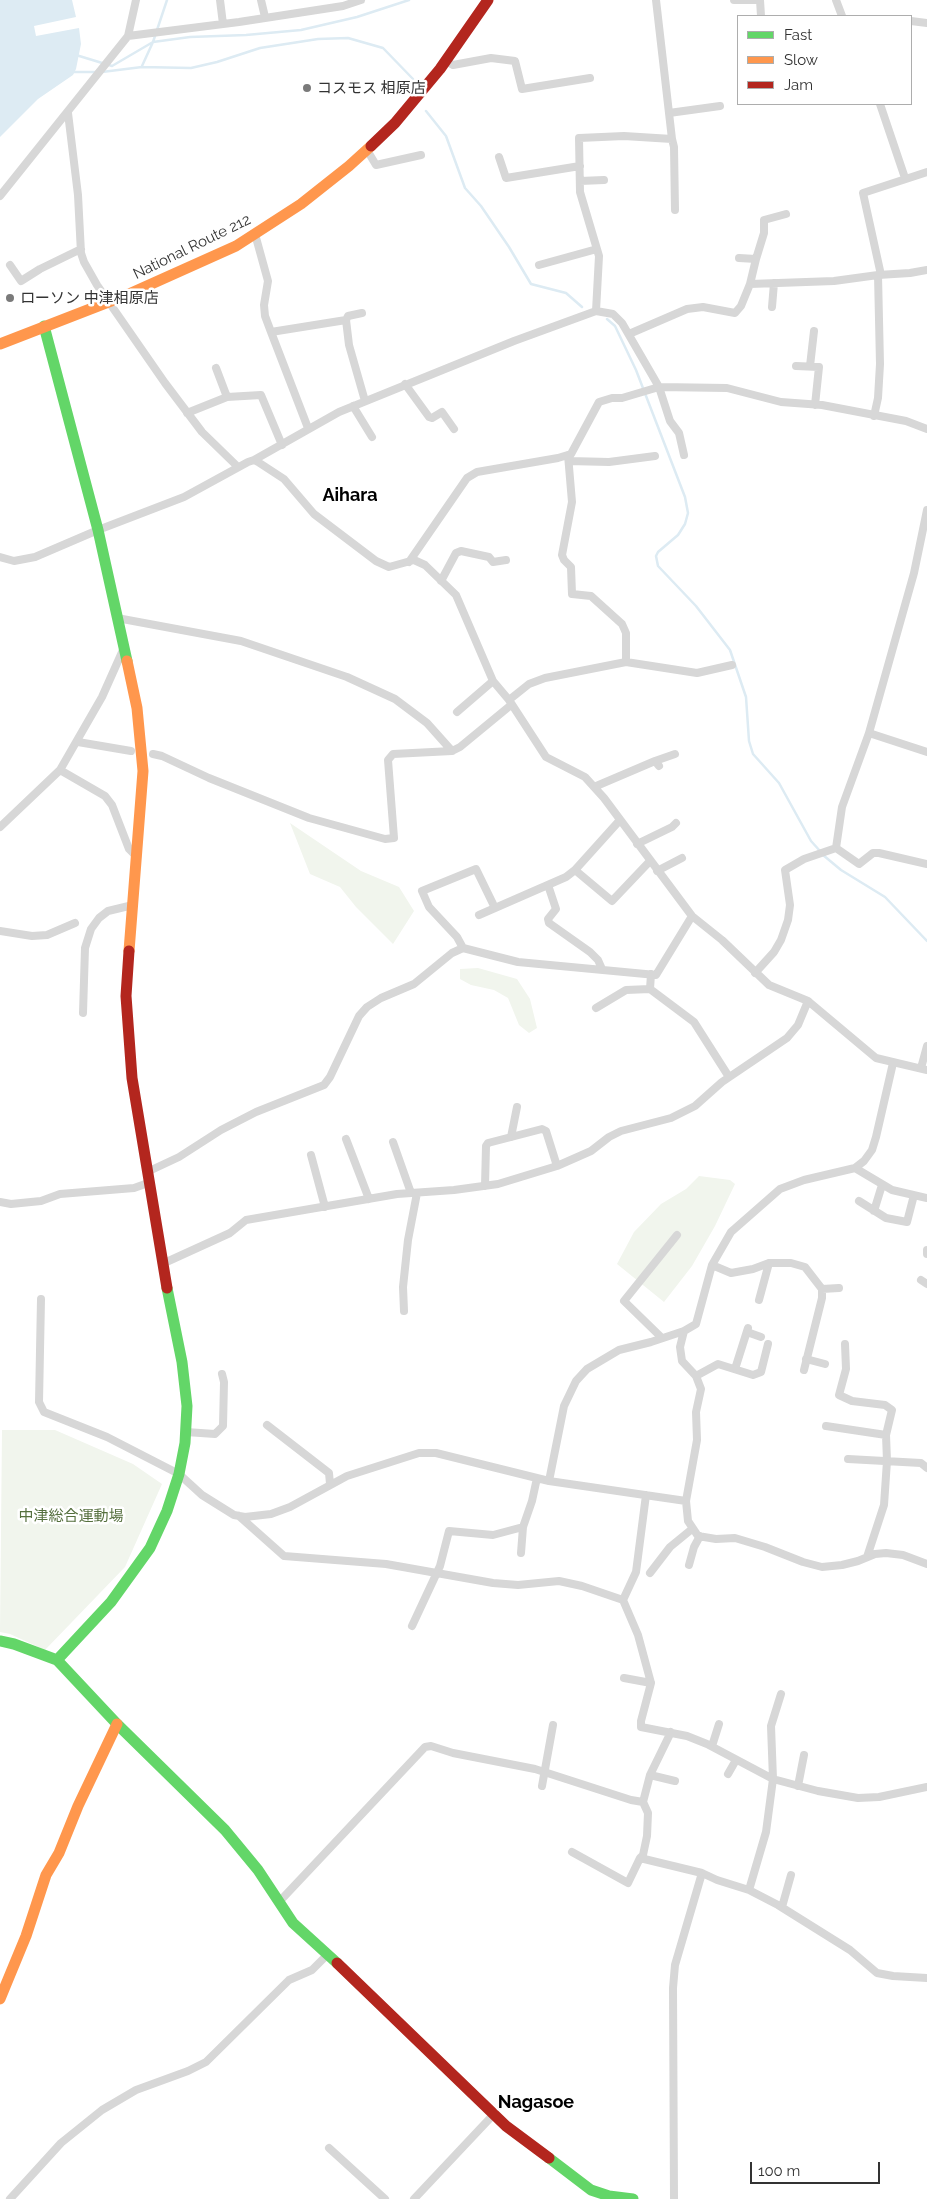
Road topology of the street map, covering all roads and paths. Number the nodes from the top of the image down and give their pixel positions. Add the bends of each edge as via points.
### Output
1 (136, 0) edge
2 (220, 0) edge
3 (261, 0) edge
4 (361, 0) edge
5 (488, 0) edge
6 (656, 0) edge
7 (734, 0) edge
8 (755, 0) edge
9 (760, 0) edge
10 (836, 0) edge
11 (762, 15) edge
12 (842, 15) edge
13 (265, 17) junction
14 (912, 21) edge
15 (927, 23) edge
16 (223, 24) junction
17 (128, 36) junction
18 (446, 61) junction
19 (590, 78) dead end
20 (880, 105) edge
21 (720, 106) dead end
22 (68, 113) junction
23 (669, 113) junction
24 (672, 139) junction
25 (367, 150) junction
26 (421, 155) dead end
27 (499, 157) dead end
28 (580, 166) junction
29 (927, 172) edge
30 (905, 178) junction
31 (604, 180) dead end
32 (580, 181) junction
33 (0, 196) edge
34 (675, 210) dead end
35 (786, 214) dead end
36 (255, 234) junction
37 (81, 249) junction
38 (597, 249) junction
39 (739, 258) dead end
40 (756, 258) junction
41 (10, 265) dead end
42 (539, 265) dead end
43 (927, 270) edge
44 (879, 275) junction
45 (774, 283) junction
46 (750, 284) junction
47 (110, 302) junction
48 (772, 307) dead end
49 (596, 311) junction
50 (362, 313) dead end
51 (346, 320) junction
52 (44, 326) junction
53 (814, 331) dead end
54 (271, 332) junction
55 (629, 334) junction
56 (0, 344) edge
57 (796, 366) dead end
58 (810, 366) junction
59 (216, 368) dead end
60 (405, 384) junction
61 (659, 387) junction
62 (227, 397) junction
63 (365, 401) junction
64 (815, 405) junction
65 (354, 406) junction
66 (187, 413) junction
67 (874, 416) junction
68 (308, 428) junction
69 (454, 429) dead end
70 (927, 430) edge
71 (372, 437) dead end
72 (282, 445) junction
73 (684, 455) dead end
74 (655, 456) dead end
75 (568, 458) junction
76 (254, 460) junction
77 (238, 467) junction
78 (927, 510) edge
79 (98, 530) junction
80 (0, 557) edge
81 (918, 558) junction
82 (927, 558) edge
83 (506, 560) dead end
84 (409, 562) junction
85 (441, 581) junction
86 (117, 618) junction
87 (123, 650) junction
88 (626, 662) junction
89 (732, 665) dead end
90 (492, 681) junction
91 (510, 702) junction
92 (457, 712) dead end
93 (869, 733) junction
94 (78, 742) junction
95 (131, 751) dead end
96 (452, 751) junction
97 (927, 752) edge
98 (153, 754) dead end
99 (675, 754) dead end
100 (60, 770) junction
101 (594, 787) junction
102 (620, 820) junction
103 (676, 823) dead end
104 (0, 827) edge
105 (637, 844) junction
106 (836, 848) junction
107 (137, 857) junction
108 (682, 858) dead end
109 (650, 861) junction
110 (927, 864) edge
111 (575, 870) junction
112 (657, 871) junction
113 (548, 885) junction
114 (133, 905) junction
115 (495, 908) junction
116 (479, 916) dead end
117 (692, 916) junction
118 (75, 923) dead end
119 (0, 931) edge
120 (463, 948) junction
121 (602, 969) junction
122 (755, 973) junction
123 (651, 974) junction
124 (650, 989) junction
125 (808, 1001) junction
126 (596, 1008) dead end
127 (83, 1013) dead end
128 (927, 1046) edge
129 (893, 1063) junction
130 (924, 1069) edge
131 (729, 1077) junction
132 (517, 1106) dead end
133 (511, 1137) junction
134 (346, 1139) dead end
135 (393, 1142) dead end
136 (311, 1155) dead end
137 (557, 1166) junction
138 (855, 1168) junction
139 (148, 1177) junction
140 (882, 1185) junction
141 (485, 1186) junction
142 (414, 1193) junction
143 (914, 1195) junction
144 (927, 1198) edge
145 (370, 1199) junction
146 (859, 1201) dead end
147 (0, 1202) edge
148 (326, 1207) junction
149 (874, 1210) junction
150 (677, 1236) dead end
151 (927, 1250) edge
152 (927, 1254) edge
153 (769, 1263) junction
154 (162, 1264) junction
155 (712, 1266) junction
156 (839, 1288) dead end
157 (822, 1289) junction
158 (41, 1298) dead end
159 (759, 1300) dead end
160 (404, 1311) dead end
161 (684, 1331) junction
162 (761, 1337) dead end
163 (662, 1338) junction
164 (768, 1344) dead end
165 (845, 1344) dead end
166 (806, 1359) junction
167 (825, 1364) dead end
168 (736, 1369) junction
169 (804, 1370) dead end
170 (222, 1374) dead end
171 (696, 1376) junction
172 (267, 1425) dead end
173 (826, 1426) dead end
174 (186, 1432) junction
175 (886, 1435) junction
176 (848, 1459) dead end
177 (887, 1461) junction
178 (927, 1468) edge
179 (179, 1474) junction
180 (537, 1478) junction
181 (548, 1481) junction
182 (330, 1484) junction
183 (646, 1495) junction
184 (686, 1501) junction
185 (238, 1516) junction
186 (523, 1527) junction
187 (692, 1529) junction
188 (700, 1536) junction
189 (521, 1553) dead end
190 (867, 1557) junction
191 (927, 1564) edge
192 (689, 1565) dead end
193 (650, 1573) dead end
194 (437, 1574) junction
195 (623, 1600) junction
196 (412, 1626) dead end
197 (0, 1641) edge
198 (57, 1660) junction
199 (624, 1678) dead end
200 (650, 1683) junction
201 (781, 1694) dead end
202 (117, 1724) junction
203 (719, 1724) dead end
204 (553, 1725) dead end
205 (670, 1732) junction
206 (712, 1746) junction
207 (804, 1755) dead end
208 (736, 1760) junction
209 (546, 1772) junction
210 (728, 1774) dead end
211 (650, 1775) junction
212 (773, 1779) junction
213 (675, 1780) dead end
214 (542, 1786) dead end
215 (798, 1786) junction
216 (927, 1787) edge
217 (643, 1802) junction
218 (572, 1852) dead end
219 (640, 1858) junction
220 (702, 1873) junction
221 (790, 1875) dead end
222 (749, 1890) junction
223 (279, 1902) junction
224 (782, 1907) junction
225 (328, 1954) junction
226 (927, 1978) edge
227 (0, 1999) edge
228 (494, 2114) junction
229 (329, 2148) dead end
230 (10, 2199) edge
231 (385, 2199) edge
232 (414, 2199) edge
233 (633, 2199) edge
234 (674, 2199) edge

1 - 17 street
2 - 16 street
3 - 13 street
4 - 13 street via 343,6
5 - 18 main road, National Route 212
6 - 23 street
7 - 8 street
9 - 11 street
10 - 12 street
13 - 16 street
14 - 15 street
16 - 17 street
17 - 22 street
18 - 19 street via 453,64 491,58 516,61 522,89
18 - 25 main road, National Route 212 via 395,123
20 - 30 street
21 - 23 street
22 - 33 street
22 - 37 street
23 - 24 street
24 - 28 street via 579,138
24 - 34 street
25 - 26 street via 376,165
25 - 36 main road, National Route 212 via 327,185
27 - 28 street via 506,178
28 - 32 street
29 - 30 street
30 - 44 street via 863,193
31 - 32 street
32 - 38 street via 580,192
35 - 40 street via 764,220 764,234
36 - 47 main road, National Route 212 via 194,266
36 - 54 street via 268,281 264,305
37 - 41 street via 21,282
37 - 47 street via 88,271
38 - 42 street
38 - 49 street
39 - 40 street
40 - 46 street
43 - 44 street
44 - 45 street via 834,281
44 - 67 street via 880,364
45 - 46 street
45 - 48 street
46 - 55 street via 735,313 703,306 687,309
47 - 52 main road, National Route 212
47 - 66 street
49 - 55 street via 613,314
49 - 60 street
50 - 51 street via 348,316
51 - 54 street
51 - 63 street via 349,345
52 - 56 main road, National Route 212
52 - 79 main road
53 - 58 street
54 - 68 street
55 - 61 street
57 - 58 street
58 - 64 street via 819,366
59 - 62 street
60 - 63 street
60 - 69 street via 429,416 432,418 442,412
61 - 64 street via 728,388 781,402
61 - 73 street via 670,421 679,434
61 - 75 street via 599,402
62 - 66 street
62 - 72 street via 261,394
63 - 65 street
64 - 67 street
65 - 68 street
65 - 71 street
66 - 77 street via 209,440
67 - 70 street via 906,421
68 - 72 street
72 - 76 street
74 - 75 street via 609,462
75 - 84 street via 477,472 467,478
75 - 88 street via 572,502 562,555 571,567 572,594 591,596 622,624 626,633
76 - 77 street
76 - 84 street via 284,479 314,514 376,561 389,566
77 - 79 street via 184,497
78 - 81 street
79 - 80 street via 35,557 14,561
79 - 86 main road
81 - 82 street
81 - 93 street
83 - 85 street via 493,562 489,557 461,551 456,553
84 - 85 street via 414,560 425,565
85 - 90 street via 456,595
86 - 87 main road
86 - 96 street via 241,641 347,677 395,699 427,723
87 - 94 street
87 - 107 main road via 141,737 143,770
88 - 89 street via 697,673
88 - 91 street via 545,678 528,684
90 - 91 street
90 - 92 street
91 - 96 street
91 - 101 street via 546,757 586,777
93 - 97 street
93 - 106 street via 842,807
94 - 95 street
94 - 100 street
96 - 98 street via 393,754 388,760 394,838 385,839 309,818
99 - 101 street
100 - 104 street
100 - 107 street via 105,796 112,805 129,849
101 - 102 street
102 - 105 street
102 - 111 street
103 - 105 street
105 - 109 street
106 - 110 street via 858,864 873,853
106 - 122 street via 785,870 790,905 788,920 774,952
107 - 114 main road
108 - 112 street
109 - 111 street via 612,901
109 - 112 street
111 - 113 street
112 - 117 street
113 - 115 street
113 - 121 street via 556,908 548,919 549,923 590,952
114 - 127 street via 108,911 92,929 85,948
114 - 139 main road via 126,996 132,1078
115 - 116 street
115 - 120 street via 476,869 422,891 429,907
117 - 122 street
117 - 123 street via 656,975
118 - 119 street via 47,935
120 - 121 street via 518,962
120 - 139 street via 414,984 367,1007 359,1016 324,1085 221,1130
121 - 123 street
122 - 125 street via 769,985
123 - 124 street
124 - 126 street via 626,990
124 - 131 street via 694,1022
125 - 129 street via 865,1050 876,1058
125 - 131 street via 798,1025 787,1038
128 - 130 street
129 - 130 street
129 - 138 street via 872,1150
131 - 137 street via 695,1106 671,1118 620,1131 591,1151
132 - 133 street
133 - 137 street via 542,1129 546,1131
133 - 141 street via 486,1146
134 - 145 street
135 - 142 street
136 - 148 street
137 - 141 street
138 - 140 street
138 - 155 street via 780,1189 731,1232
139 - 147 street via 134,1188 60,1194 41,1201
139 - 154 main road
140 - 143 street
140 - 149 street
141 - 142 street
142 - 145 street
142 - 160 street via 403,1287
143 - 144 street
143 - 149 street via 907,1222 886,1218
145 - 148 street
146 - 149 street
148 - 154 street via 246,1220 230,1233
150 - 163 street via 624,1301
151 - 152 street
153 - 155 street via 731,1272
153 - 157 street via 805,1267
153 - 159 street
154 - 174 main road via 182,1362
155 - 161 street via 696,1324
156 - 157 street
157 - 166 street
158 - 179 street via 39,1402 44,1412 107,1437
161 - 163 street
161 - 171 street via 680,1347 682,1361
162 - 168 street via 748,1330
163 - 181 street via 619,1350 587,1369 576,1381 564,1406
164 - 168 street via 761,1372 754,1375
165 - 175 street via 846,1369 839,1395 852,1401 885,1405 892,1410
166 - 167 street
166 - 169 street
168 - 171 street via 718,1364
170 - 174 street via 223,1426 215,1434
171 - 184 street via 701,1388 696,1412 697,1440
172 - 182 street via 329,1473
173 - 175 street
174 - 179 main road
175 - 177 street
176 - 177 street
177 - 178 street via 921,1463
177 - 190 street via 884,1505
179 - 185 street via 202,1495
179 - 198 main road via 150,1548 111,1602
180 - 181 street
180 - 182 street via 436,1453 419,1453
180 - 186 street
181 - 183 street
182 - 185 street via 271,1514
183 - 184 street
183 - 195 street via 636,1572
184 - 187 street
185 - 194 street via 284,1556 386,1564
186 - 189 street
186 - 194 street via 493,1535 449,1531
187 - 188 street
187 - 193 street via 670,1548
188 - 190 street via 735,1538 822,1567
188 - 192 street
190 - 191 street via 886,1553
194 - 195 street via 518,1585 559,1581
194 - 196 street
195 - 200 street via 638,1635
197 - 198 main road
198 - 202 main road
199 - 200 street
200 - 205 street via 641,1727
201 - 212 street via 771,1726
202 - 223 main road via 225,1830
202 - 227 main road via 46,1875
203 - 206 street
204 - 209 street
205 - 206 street
205 - 211 street
206 - 208 street
207 - 215 street
208 - 210 street
208 - 212 street
209 - 214 street
209 - 217 street
209 - 223 street via 425,1747
211 - 213 street
211 - 217 street
212 - 215 street
212 - 222 street via 766,1832
215 - 216 street via 858,1798
217 - 219 street via 648,1813 647,1836 644,1854
218 - 219 street via 628,1884
219 - 220 street
220 - 222 street
220 - 234 street via 676,1965 673,1988
221 - 224 street
222 - 224 street
223 - 225 main road via 293,1923
224 - 226 street via 850,1950 877,1972
225 - 228 main road
225 - 230 street via 312,1970 289,1980 206,2062 136,2090 102,2110 61,2143
228 - 232 street
228 - 233 main road via 590,2190
229 - 231 street

